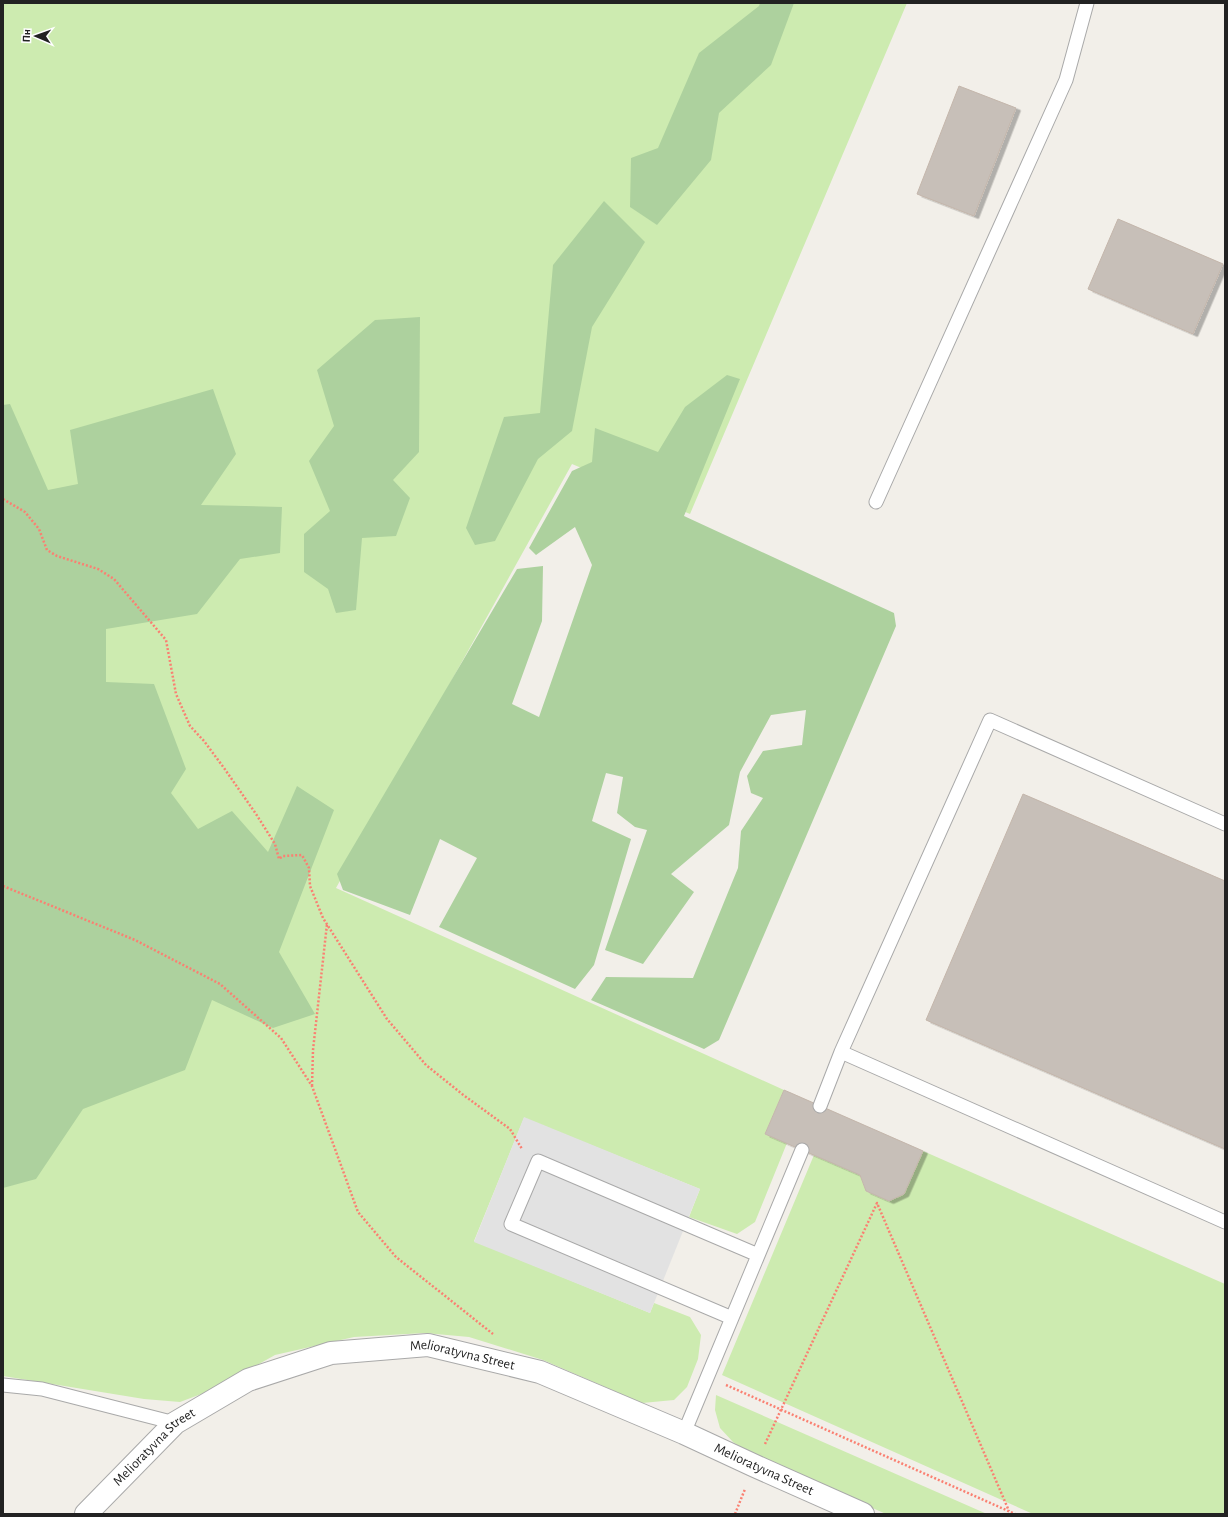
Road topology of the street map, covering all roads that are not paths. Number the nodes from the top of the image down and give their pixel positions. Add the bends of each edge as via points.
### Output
1 (1087, 3) edge
2 (876, 502) dead end
3 (1225, 824) edge
4 (840, 1052) junction
5 (820, 1106) dead end
6 (802, 1150) dead end
7 (1225, 1222) edge
8 (758, 1255) junction
9 (732, 1318) junction
10 (3, 1385) edge
11 (175, 1423) junction
12 (684, 1433) junction
13 (86, 1514) edge
14 (862, 1514) edge

1 - 2 lane via 1066,80
3 - 4 lane via 990,720
4 - 5 lane
4 - 7 lane
6 - 8 lane
8 - 9 lane
8 - 9 lane via 538,1161 511,1224
9 - 12 lane
10 - 11 lane via 42,1389
11 - 12 street, Melioratyvna Street via 248,1380 331,1353 428,1345 540,1372
11 - 13 street, Melioratyvna Street
12 - 14 street, Melioratyvna Street

